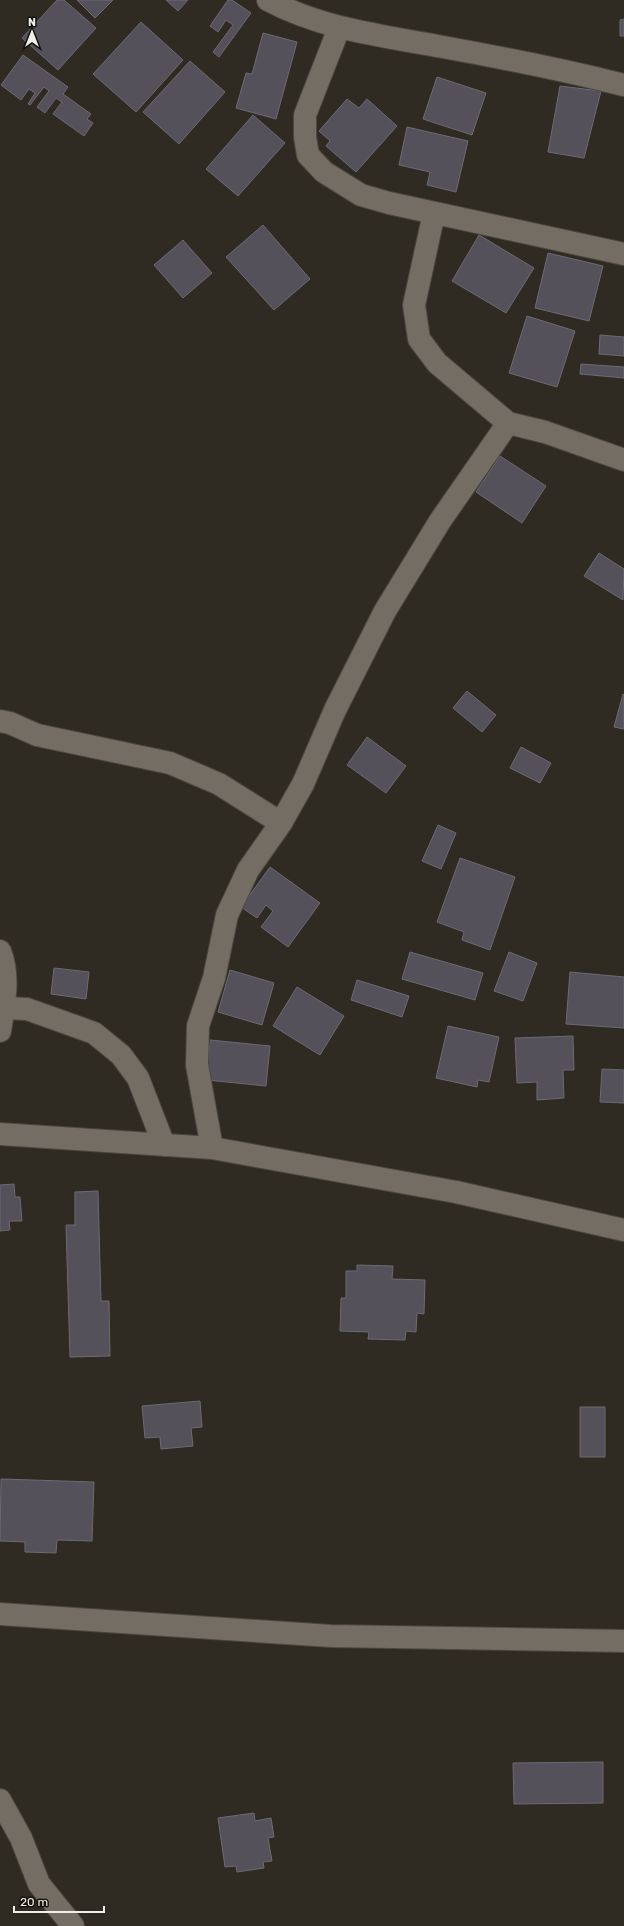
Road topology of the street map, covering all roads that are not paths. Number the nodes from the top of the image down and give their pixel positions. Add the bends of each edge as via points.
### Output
1 (268, 0) edge
2 (339, 28) junction
3 (624, 85) edge
4 (434, 213) junction
5 (624, 254) edge
6 (508, 423) junction
7 (624, 460) edge
8 (0, 721) edge
9 (281, 823) junction
10 (0, 950) edge
11 (3, 1000) edge
12 (0, 1030) edge
13 (0, 1134) edge
14 (164, 1145) junction
15 (212, 1148) junction
16 (624, 1230) edge
17 (0, 1614) edge
18 (624, 1642) edge
19 (0, 1800) edge
20 (74, 1926) edge

1 - 2 street via 290,12
2 - 3 street via 546,66
2 - 4 street via 305,115 308,155 324,172 361,195
4 - 5 street
4 - 6 street via 414,305 419,339 437,363
6 - 7 street via 546,432
6 - 9 street via 440,521 385,611 335,710 303,784
8 - 9 street via 37,735 170,762 219,784
9 - 15 street via 248,870 227,915 214,978 198,1026 196,1064
10 - 11 street via 3,959
11 - 12 street
11 - 14 street via 94,1033 121,1055 138,1078
13 - 14 street
14 - 15 street
15 - 16 street via 456,1192
17 - 18 street via 331,1636
19 - 20 street via 20,1838 39,1884

